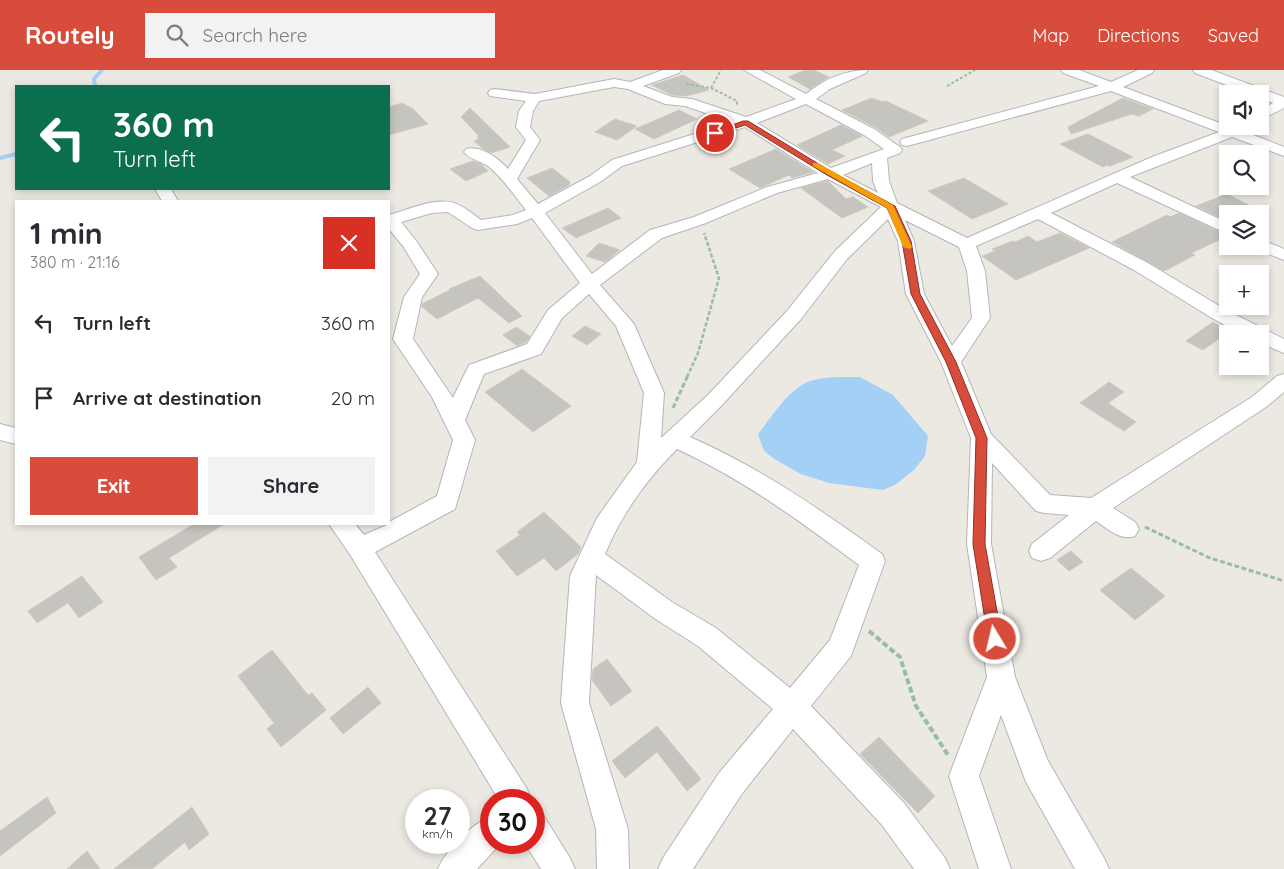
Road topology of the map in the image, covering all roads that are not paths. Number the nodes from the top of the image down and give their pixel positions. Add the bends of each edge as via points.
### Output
1 (675, 70) edge
2 (750, 70) edge
3 (862, 70) edge
4 (1067, 70) edge
5 (1148, 70) edge
6 (1199, 70) edge
7 (631, 86) junction
8 (1111, 87) junction
9 (495, 93) dead end
10 (535, 98) junction
11 (808, 99) junction
12 (1284, 102) edge
13 (1269, 111) edge
14 (741, 121) junction
15 (1219, 124) edge
16 (1223, 135) edge
17 (1247, 135) edge
18 (907, 142) dead end
19 (470, 152) dead end
20 (1284, 152) edge
21 (878, 156) junction
22 (830, 174) junction
23 (1117, 177) junction
24 (509, 179) junction
25 (891, 206) junction
26 (534, 212) junction
27 (1039, 213) junction
28 (390, 220) edge
29 (390, 221) edge
30 (1219, 225) edge
31 (967, 244) junction
32 (1269, 248) edge
33 (1284, 255) edge
34 (590, 284) junction
35 (1241, 325) edge
36 (1269, 339) edge
37 (1284, 347) edge
38 (951, 362) junction
39 (1284, 381) edge
40 (454, 420) junction
41 (0, 432) edge
42 (15, 436) edge
43 (982, 438) junction
44 (674, 439) junction
45 (648, 464) junction
46 (1095, 508) junction
47 (342, 525) edge
48 (1133, 527) road end
49 (360, 549) junction
50 (1041, 551) dead end
51 (591, 558) junction
52 (1001, 676) junction
53 (792, 707) junction
54 (509, 789) edge
55 (480, 843) edge
56 (545, 847) edge
57 (454, 869) edge
58 (559, 869) edge
59 (613, 869) edge
60 (674, 869) edge
61 (934, 869) edge
62 (995, 869) edge
63 (1093, 869) edge

1 - 7 street
2 - 11 street
3 - 11 street via 826,86
4 - 8 street
5 - 8 street
6 - 12 street
7 - 10 street via 614,83
7 - 14 street
8 - 15 street
8 - 18 street
9 - 10 street
10 - 24 street via 526,111 523,127 533,140
11 - 14 street
11 - 21 street via 895,150
12 - 13 street
14 - 22 street
14 - 26 street via 668,148 617,162 596,179
16 - 23 street
17 - 20 street
19 - 24 street via 488,159
21 - 22 street
21 - 25 street via 881,181
22 - 25 street
22 - 34 street via 772,190 700,220 656,234
23 - 27 street
23 - 30 street
24 - 26 street
25 - 31 street
25 - 38 street via 906,241 916,294
25 - 44 street via 841,255 788,322
26 - 28 street via 517,219 478,225 451,207 431,208
26 - 34 street
27 - 31 street
27 - 35 street via 1140,266
29 - 40 street via 409,240 429,274 413,297 403,340 442,395
31 - 38 street via 976,271 982,318
32 - 33 street
34 - 40 street via 555,314 534,349 476,370
34 - 45 street via 625,324 654,394
36 - 37 street
38 - 43 street
39 - 46 street via 1259,402
40 - 49 street via 464,440 447,502
41 - 42 street
43 - 46 street via 1044,504
43 - 52 street via 979,544
44 - 45 street
44 - 53 street via 702,450 775,491 873,561 841,647
45 - 51 street via 605,525
46 - 48 street
46 - 50 street
47 - 49 street
49 - 54 street
51 - 53 street via 706,637
51 - 59 street via 583,576 574,703 612,829
52 - 62 street via 964,776
52 - 63 street via 1037,771
53 - 60 street via 730,784
53 - 61 street via 893,814
55 - 57 street
56 - 58 street

